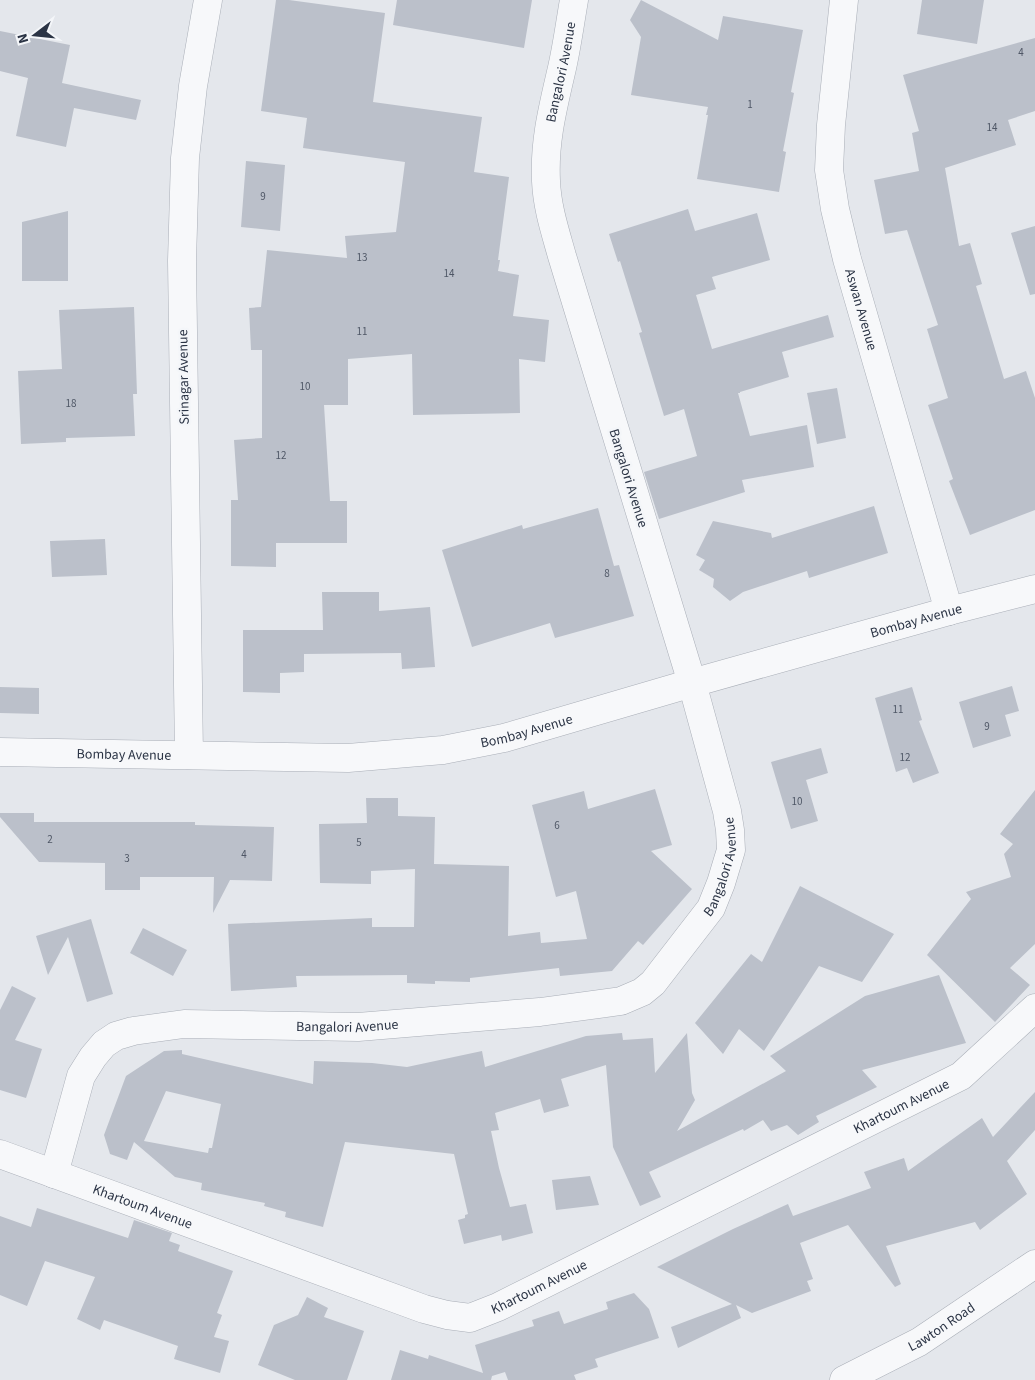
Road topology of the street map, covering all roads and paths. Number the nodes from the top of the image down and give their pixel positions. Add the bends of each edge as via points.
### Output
1 (208, 0) edge
2 (574, 0) edge
3 (844, 0) edge
4 (1035, 589) edge
5 (949, 611) junction
6 (692, 683) junction
7 (0, 752) edge
8 (189, 755) junction
9 (1035, 1008) edge
10 (0, 1154) edge
11 (54, 1174) junction
12 (1035, 1264) edge
13 (844, 1380) edge

1 - 8 street, Srinagar Avenue via 185,158 182,261
2 - 6 street, Bangalori Avenue via 546,144 549,210
3 - 5 street, Aswan Avenue via 829,170 835,209
4 - 5 street, Bombay Avenue
5 - 6 street, Bombay Avenue
6 - 8 street, Bombay Avenue via 504,738 443,750 348,758
6 - 11 street, Bangalori Avenue via 727,811 730,850 711,908 654,983 621,1002 540,1012 358,1027 184,1024 116,1036 104,1044 81,1076
7 - 8 street, Bombay Avenue
9 - 11 street, Khartoum Avenue via 961,1076 498,1307 470,1318 424,1308
10 - 11 street, Khartoum Avenue
12 - 13 street, Lawton Road via 919,1342

